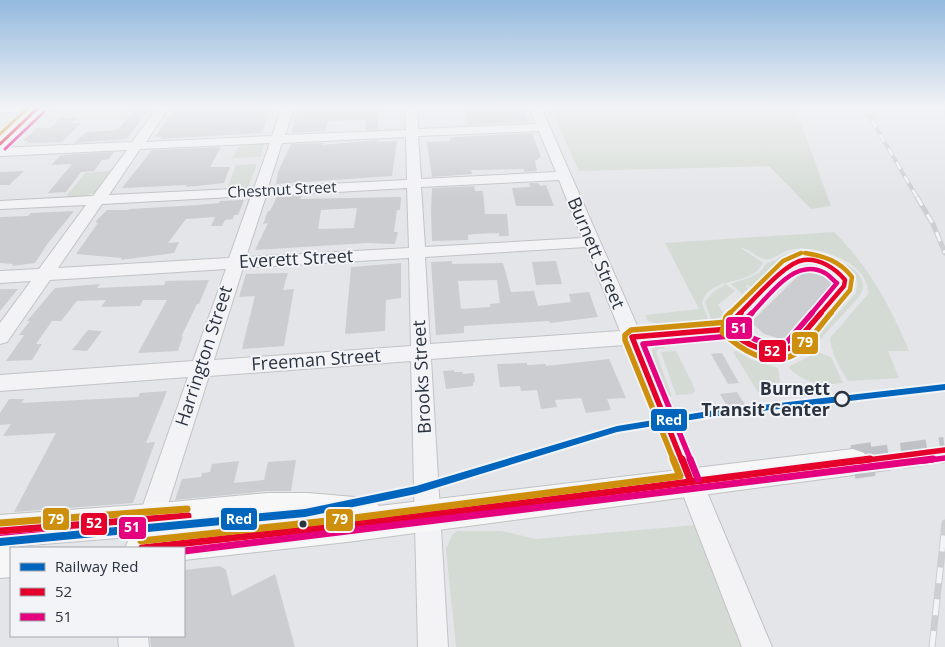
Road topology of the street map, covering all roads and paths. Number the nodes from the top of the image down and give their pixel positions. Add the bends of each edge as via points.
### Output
1 (142, 137) edge
2 (326, 137) edge
3 (412, 137) edge
4 (548, 137) edge
5 (277, 139) junction
6 (136, 145) junction
7 (0, 152) edge
8 (564, 176) junction
9 (414, 183) junction
10 (260, 192) junction
11 (97, 200) junction
12 (0, 205) edge
13 (591, 242) junction
14 (417, 252) junction
15 (236, 262) junction
16 (45, 274) junction
17 (0, 277) edge
18 (0, 337) edge
19 (632, 337) junction
20 (421, 351) junction
21 (200, 368) junction
22 (0, 383) edge
23 (853, 462) tunnel mouth
24 (692, 482) junction
25 (428, 514) junction
26 (0, 531) edge
27 (144, 539) edge
28 (433, 647) edge
29 (757, 647) edge

1 - 6 street
2 - 5 street
3 - 9 street, Brooks Street
4 - 8 street, Burnett Street
5 - 6 street
5 - 10 street, Harrington Street
6 - 7 street
6 - 11 street
8 - 9 street, Chestnut Street
8 - 13 street, Burnett Street
9 - 10 street, Chestnut Street
9 - 14 street, Brooks Street
10 - 11 street, Chestnut Street
10 - 15 street, Harrington Street
11 - 12 street, Chestnut Street
11 - 16 street
13 - 14 street, Everett Street
13 - 19 street, Burnett Street
14 - 15 street, Everett Street
14 - 20 street, Brooks Street
15 - 16 street, Everett Street
15 - 21 street, Harrington Street
16 - 17 street, Everett Street
16 - 18 street
19 - 20 street, Freeman Street
19 - 24 street, Burnett Street
20 - 21 street, Freeman Street
20 - 25 street, Brooks Street
21 - 22 street, Freeman Street
21 - 27 street, Harrington Street
23 - 24 main road
24 - 25 main road
24 - 29 street
25 - 27 main road via 347,526
25 - 28 street, Brooks Street
26 - 27 main road

